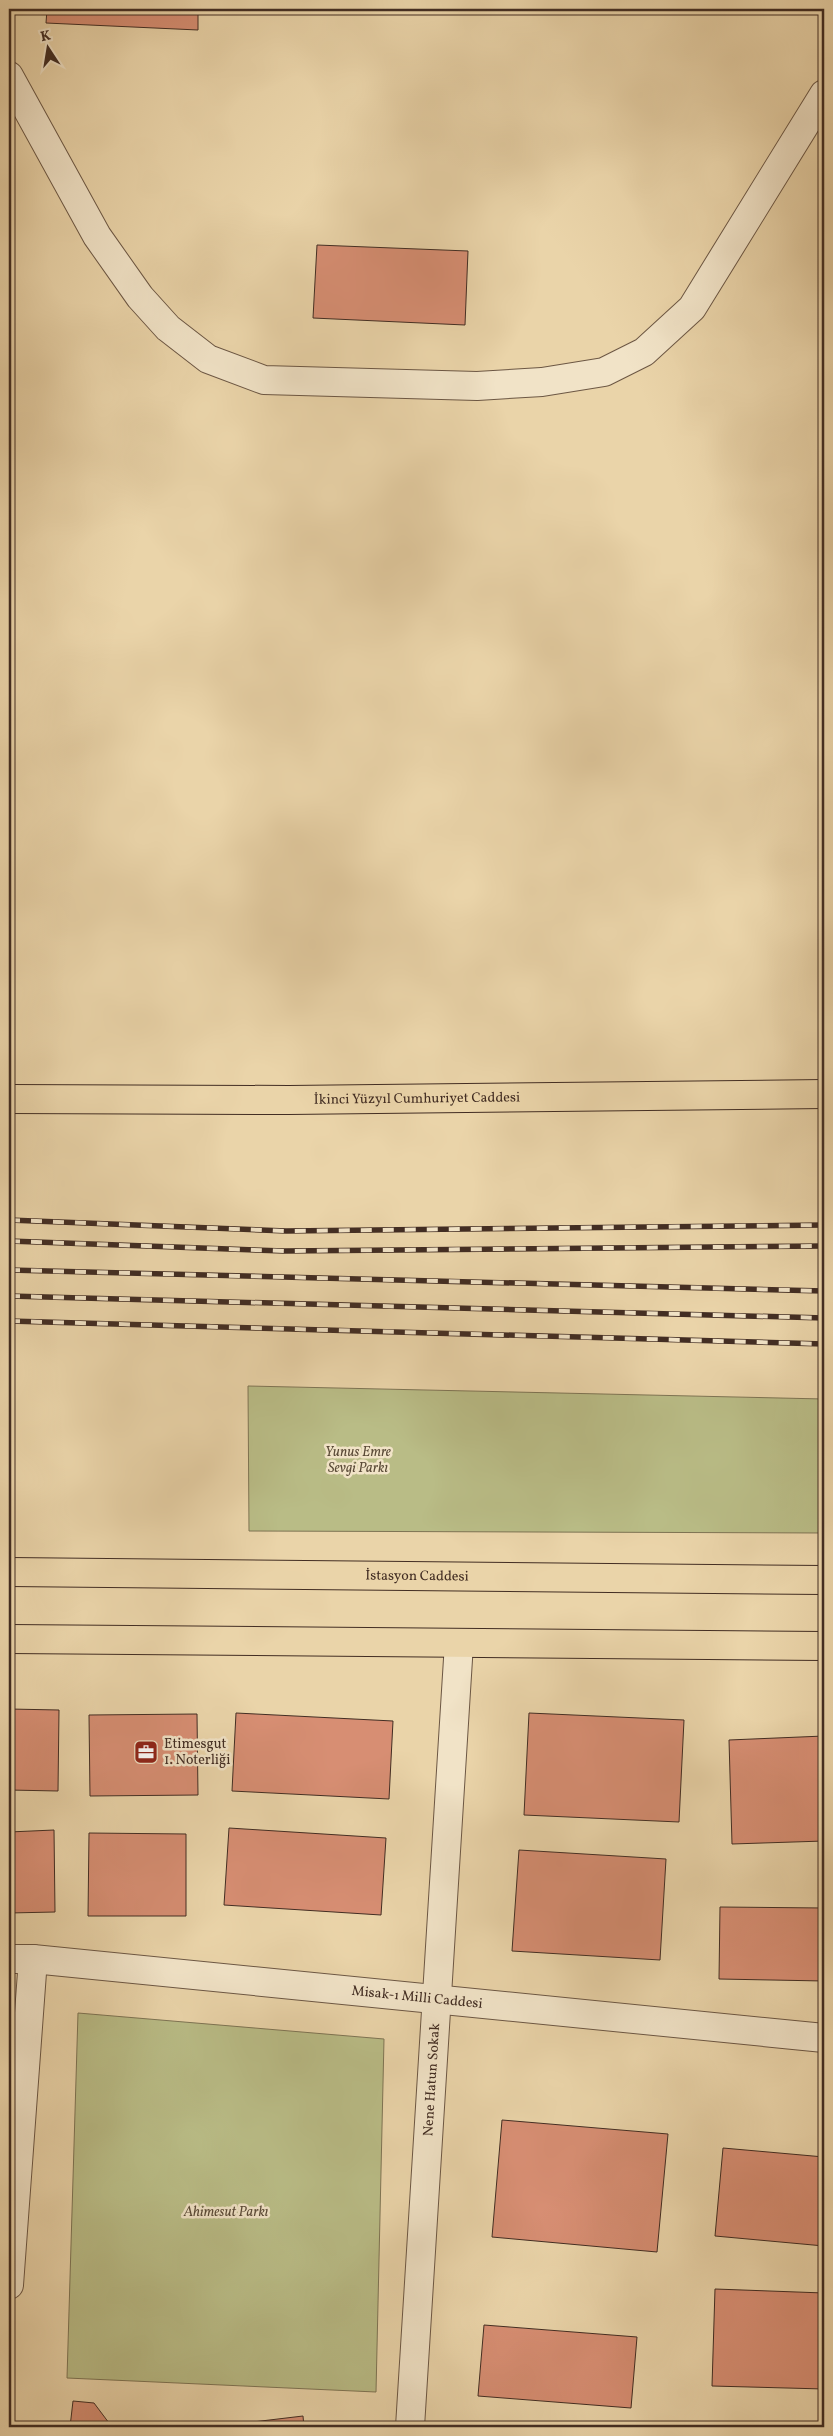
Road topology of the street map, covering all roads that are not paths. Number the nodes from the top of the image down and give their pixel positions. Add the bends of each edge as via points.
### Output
1 (9, 76) edge
2 (824, 94) edge
3 (824, 1094) edge
4 (9, 1099) edge
5 (9, 1572) edge
6 (824, 1580) edge
7 (9, 1639) edge
8 (458, 1643) junction
9 (824, 1646) edge
10 (21, 1959) edge
11 (437, 1999) junction
12 (824, 2038) edge
13 (12, 2208) edge
14 (9, 2285) edge
15 (410, 2427) edge

1 - 2 street via 97,236 140,297 168,328 208,359 264,380 477,386 542,382 604,372 644,352 692,308
3 - 4 main road, İkinci Yüzyıl Cumhuriyet Caddesi via 289,1100
5 - 6 main road, İstasyon Caddesi
7 - 8 main road
8 - 9 main road
8 - 11 street, Nene Hatun Sokak
10 - 11 street, Misak-ı Milli Caddesi
10 - 13 street
11 - 12 street, Misak-ı Milli Caddesi
11 - 15 street, Nene Hatun Sokak
13 - 14 street

